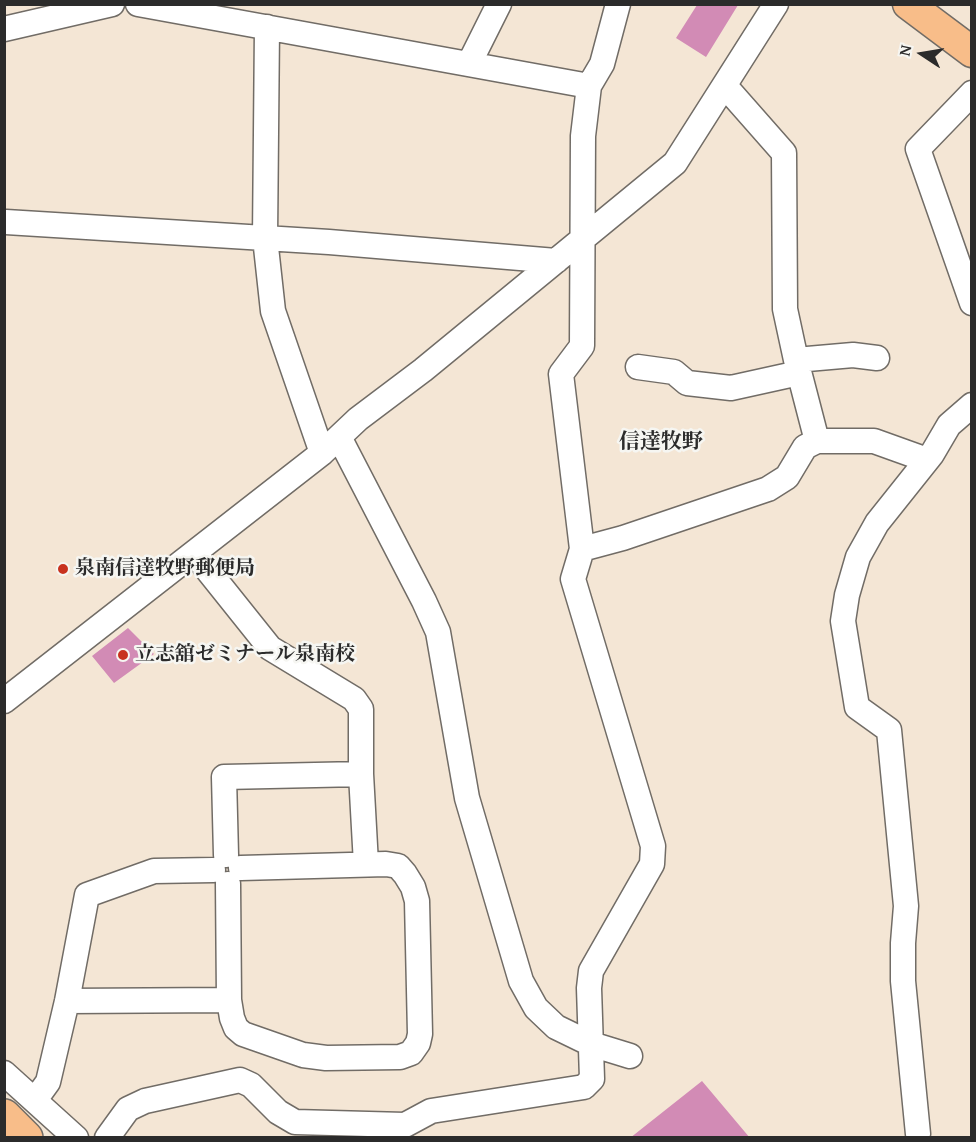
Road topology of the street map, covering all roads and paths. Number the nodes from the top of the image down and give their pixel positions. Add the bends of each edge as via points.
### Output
1 (112, 4) edge
2 (138, 4) edge
3 (499, 4) edge
4 (618, 4) edge
5 (776, 4) edge
6 (908, 4) edge
7 (267, 27) junction
8 (4, 29) edge
9 (972, 52) edge
10 (469, 64) junction
11 (589, 86) junction
12 (725, 86) junction
13 (972, 93) edge
14 (6, 222) dead end
15 (265, 238) junction
16 (583, 239) junction
17 (556, 261) junction
18 (972, 303) edge
19 (877, 358) dead end
20 (797, 366) junction
21 (638, 367) dead end
22 (972, 405) edge
23 (817, 441) junction
24 (330, 445) junction
25 (927, 460) junction
26 (582, 549) junction
27 (194, 553) junction
28 (4, 701) edge
29 (361, 774) junction
30 (366, 864) junction
31 (227, 869) junction
32 (67, 1000) junction
33 (229, 1000) junction
34 (591, 1044) junction
35 (630, 1056) dead end
36 (4, 1073) edge
37 (35, 1100) junction
38 (4, 1116) edge
39 (918, 1134) dead end
40 (26, 1137) edge
41 (76, 1137) edge
42 (106, 1137) edge

1 - 8 street
2 - 7 street
3 - 10 street
4 - 11 street via 602,64
5 - 12 street
6 - 9 main road
7 - 10 street
7 - 15 street
10 - 11 street
11 - 16 street via 584,135
12 - 16 street via 675,163
12 - 20 street via 784,153 785,309
13 - 18 street via 918,149
14 - 15 street
15 - 17 street
15 - 24 street via 273,311
16 - 17 street
16 - 26 street via 582,346 561,374
17 - 24 street
19 - 20 street via 853,355
20 - 21 street via 731,388 687,383 674,372
20 - 23 street
22 - 25 street via 949,425
23 - 25 street via 874,441
23 - 26 street via 805,447 787,477 768,489
24 - 27 street
24 - 34 street via 424,601 438,632 467,798 521,981 536,1008 556,1028
25 - 39 street via 877,523 858,557 843,621 857,707 889,730 906,906 903,981
26 - 34 street via 573,579 653,846 652,864 591,971
27 - 28 street
27 - 29 street via 270,648 354,699 361,709
29 - 30 street
29 - 31 street via 224,777
30 - 31 street
30 - 33 street via 398,866 413,887 417,901 420,1034 411,1053 400,1057 303,1055 243,1034 236,1028
31 - 32 street via 154,871 87,895
31 - 33 street
32 - 33 street
32 - 37 street via 48,1082
34 - 35 street
34 - 42 street via 592,1079 584,1087 431,1111 405,1125 295,1122 240,1080 145,1101 128,1109
36 - 37 street
37 - 41 street
38 - 40 highway

